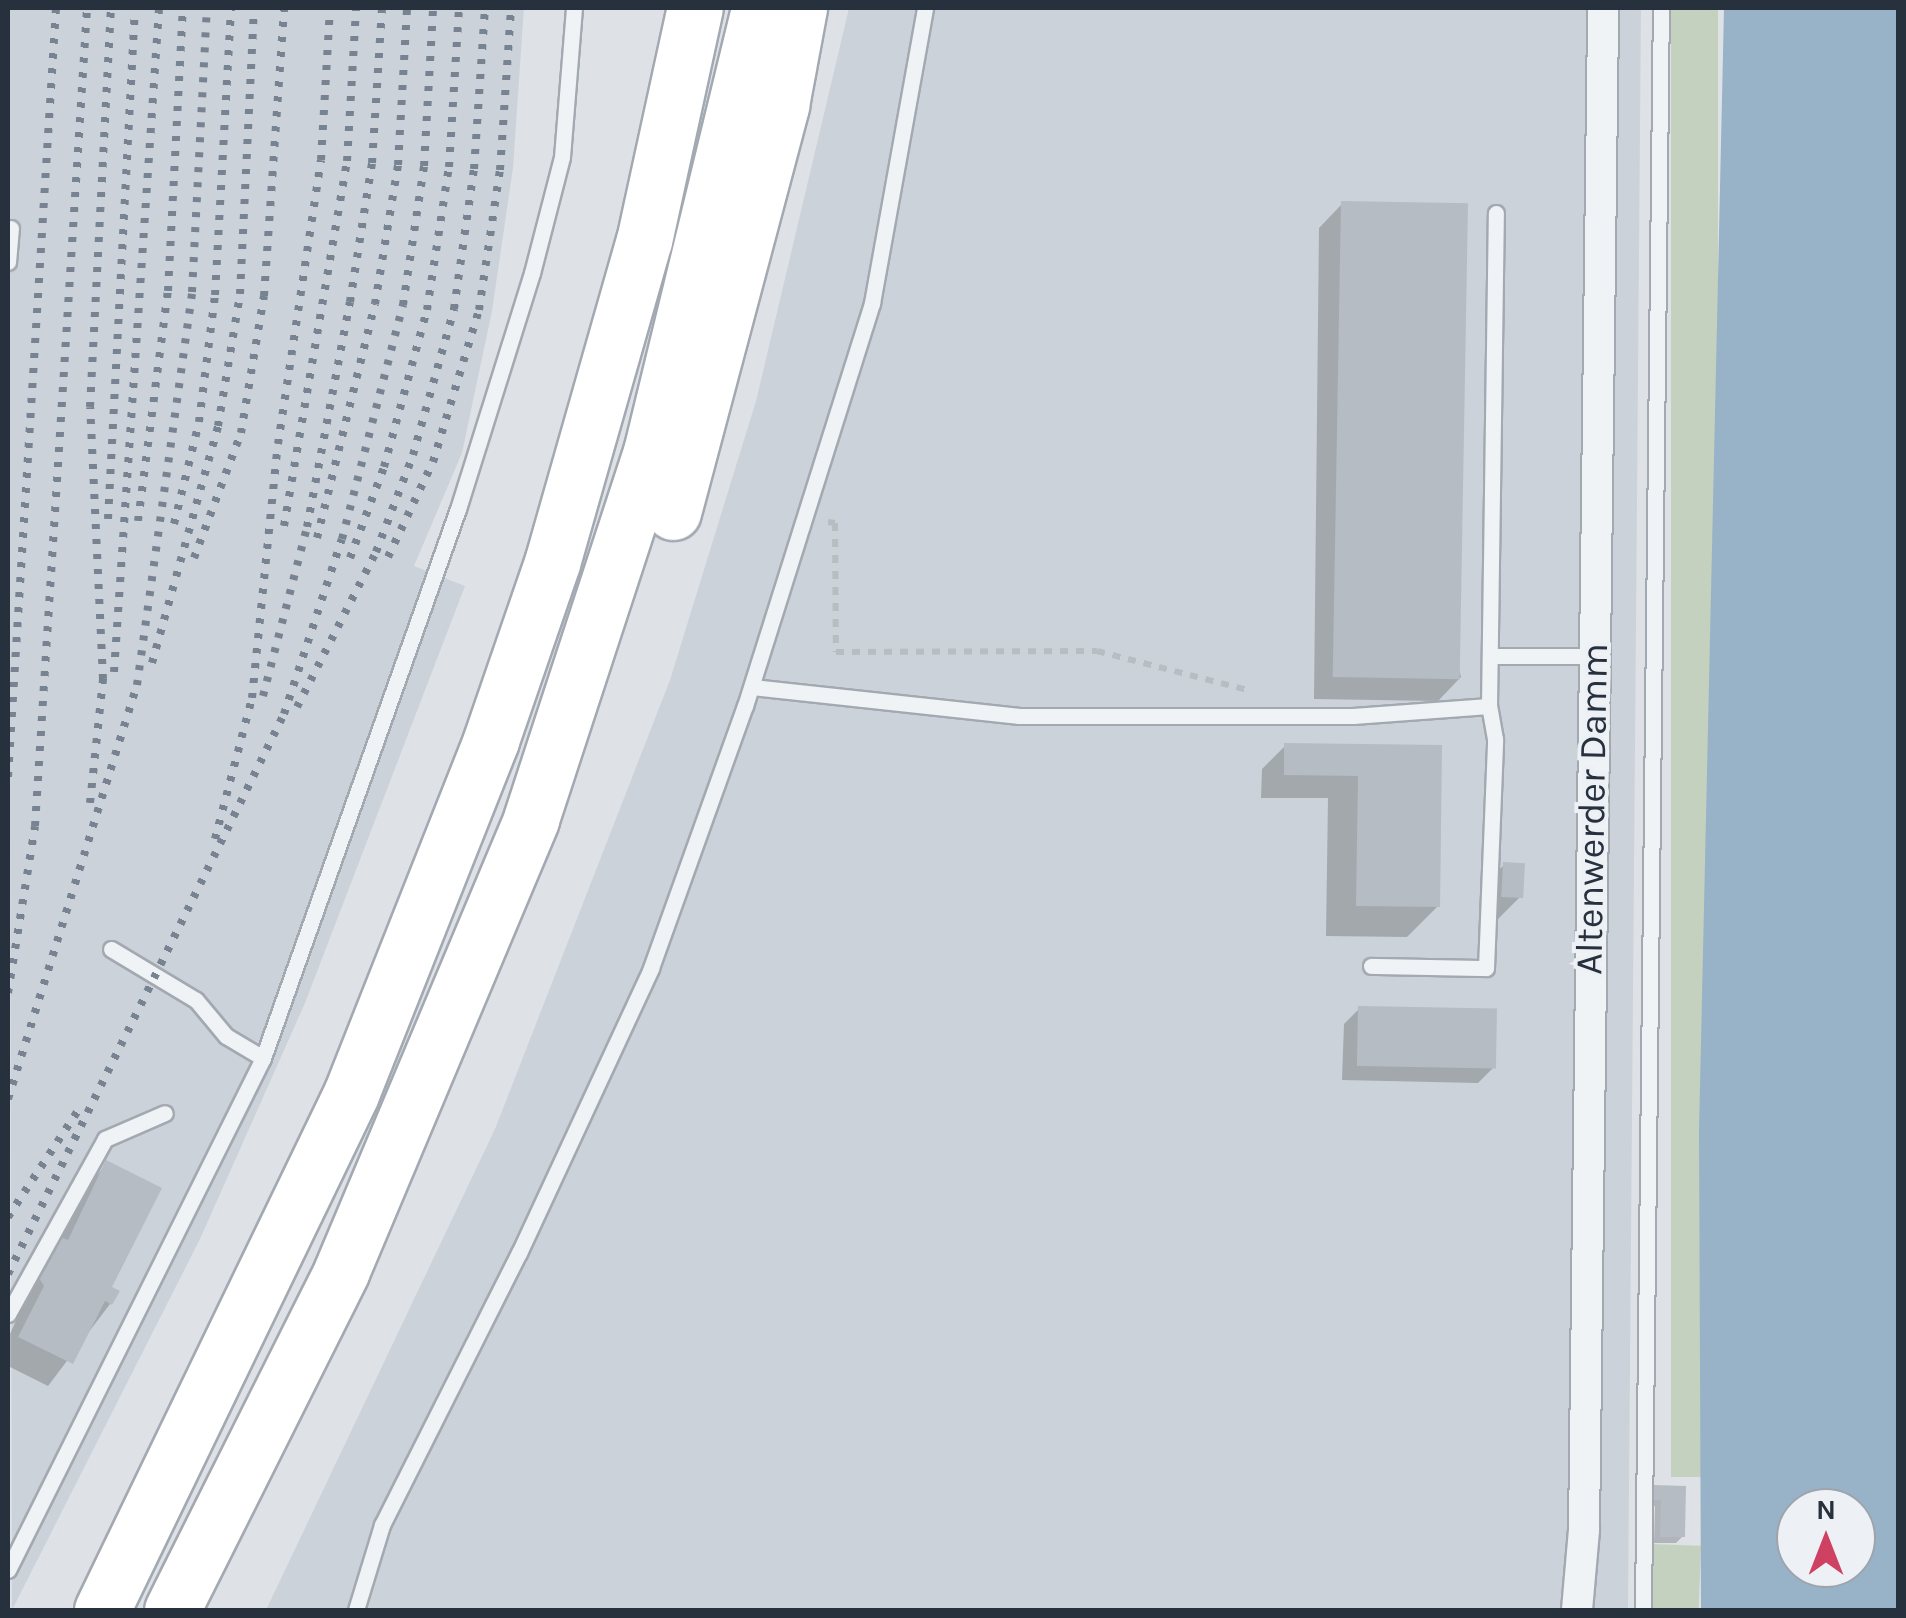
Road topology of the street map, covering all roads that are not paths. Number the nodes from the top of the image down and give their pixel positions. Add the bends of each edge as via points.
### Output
1 (574, 8) edge
2 (695, 8) edge
3 (759, 8) edge
4 (799, 8) edge
5 (925, 8) edge
6 (1603, 8) edge
7 (1661, 8) edge
8 (1496, 214) dead end
9 (11, 228) dead end
10 (8, 262) edge
11 (1491, 656) junction
12 (1594, 656) junction
13 (752, 687) junction
14 (1489, 706) junction
15 (110, 949) dead end
16 (1371, 966) dead end
17 (264, 1058) junction
18 (165, 1114) dead end
19 (8, 1314) edge
20 (8, 1570) edge
21 (102, 1610) edge
22 (172, 1610) edge
23 (214, 1610) edge
24 (356, 1610) edge
25 (1578, 1610) edge
26 (1643, 1610) edge

1 - 17 lane via 562,156 532,273 458,509
2 - 21 highway via 644,241 552,562 491,740 352,1094
3 - 22 highway via 651,452 531,819 341,1272
4 - 23 highway via 710,387 649,593 569,822 478,1057 348,1344
5 - 13 lane via 872,302
6 - 12 street, Altenwerder Damm
7 - 26 lane
8 - 11 lane
9 - 10 lane
11 - 12 lane
11 - 14 lane
12 - 25 street, Altenwerder Damm
13 - 14 lane via 1019,716
13 - 24 lane via 651,968 382,1524
14 - 16 lane via 1495,739 1486,968
15 - 17 lane via 196,1000 226,1036
17 - 20 lane
18 - 19 lane via 106,1139

